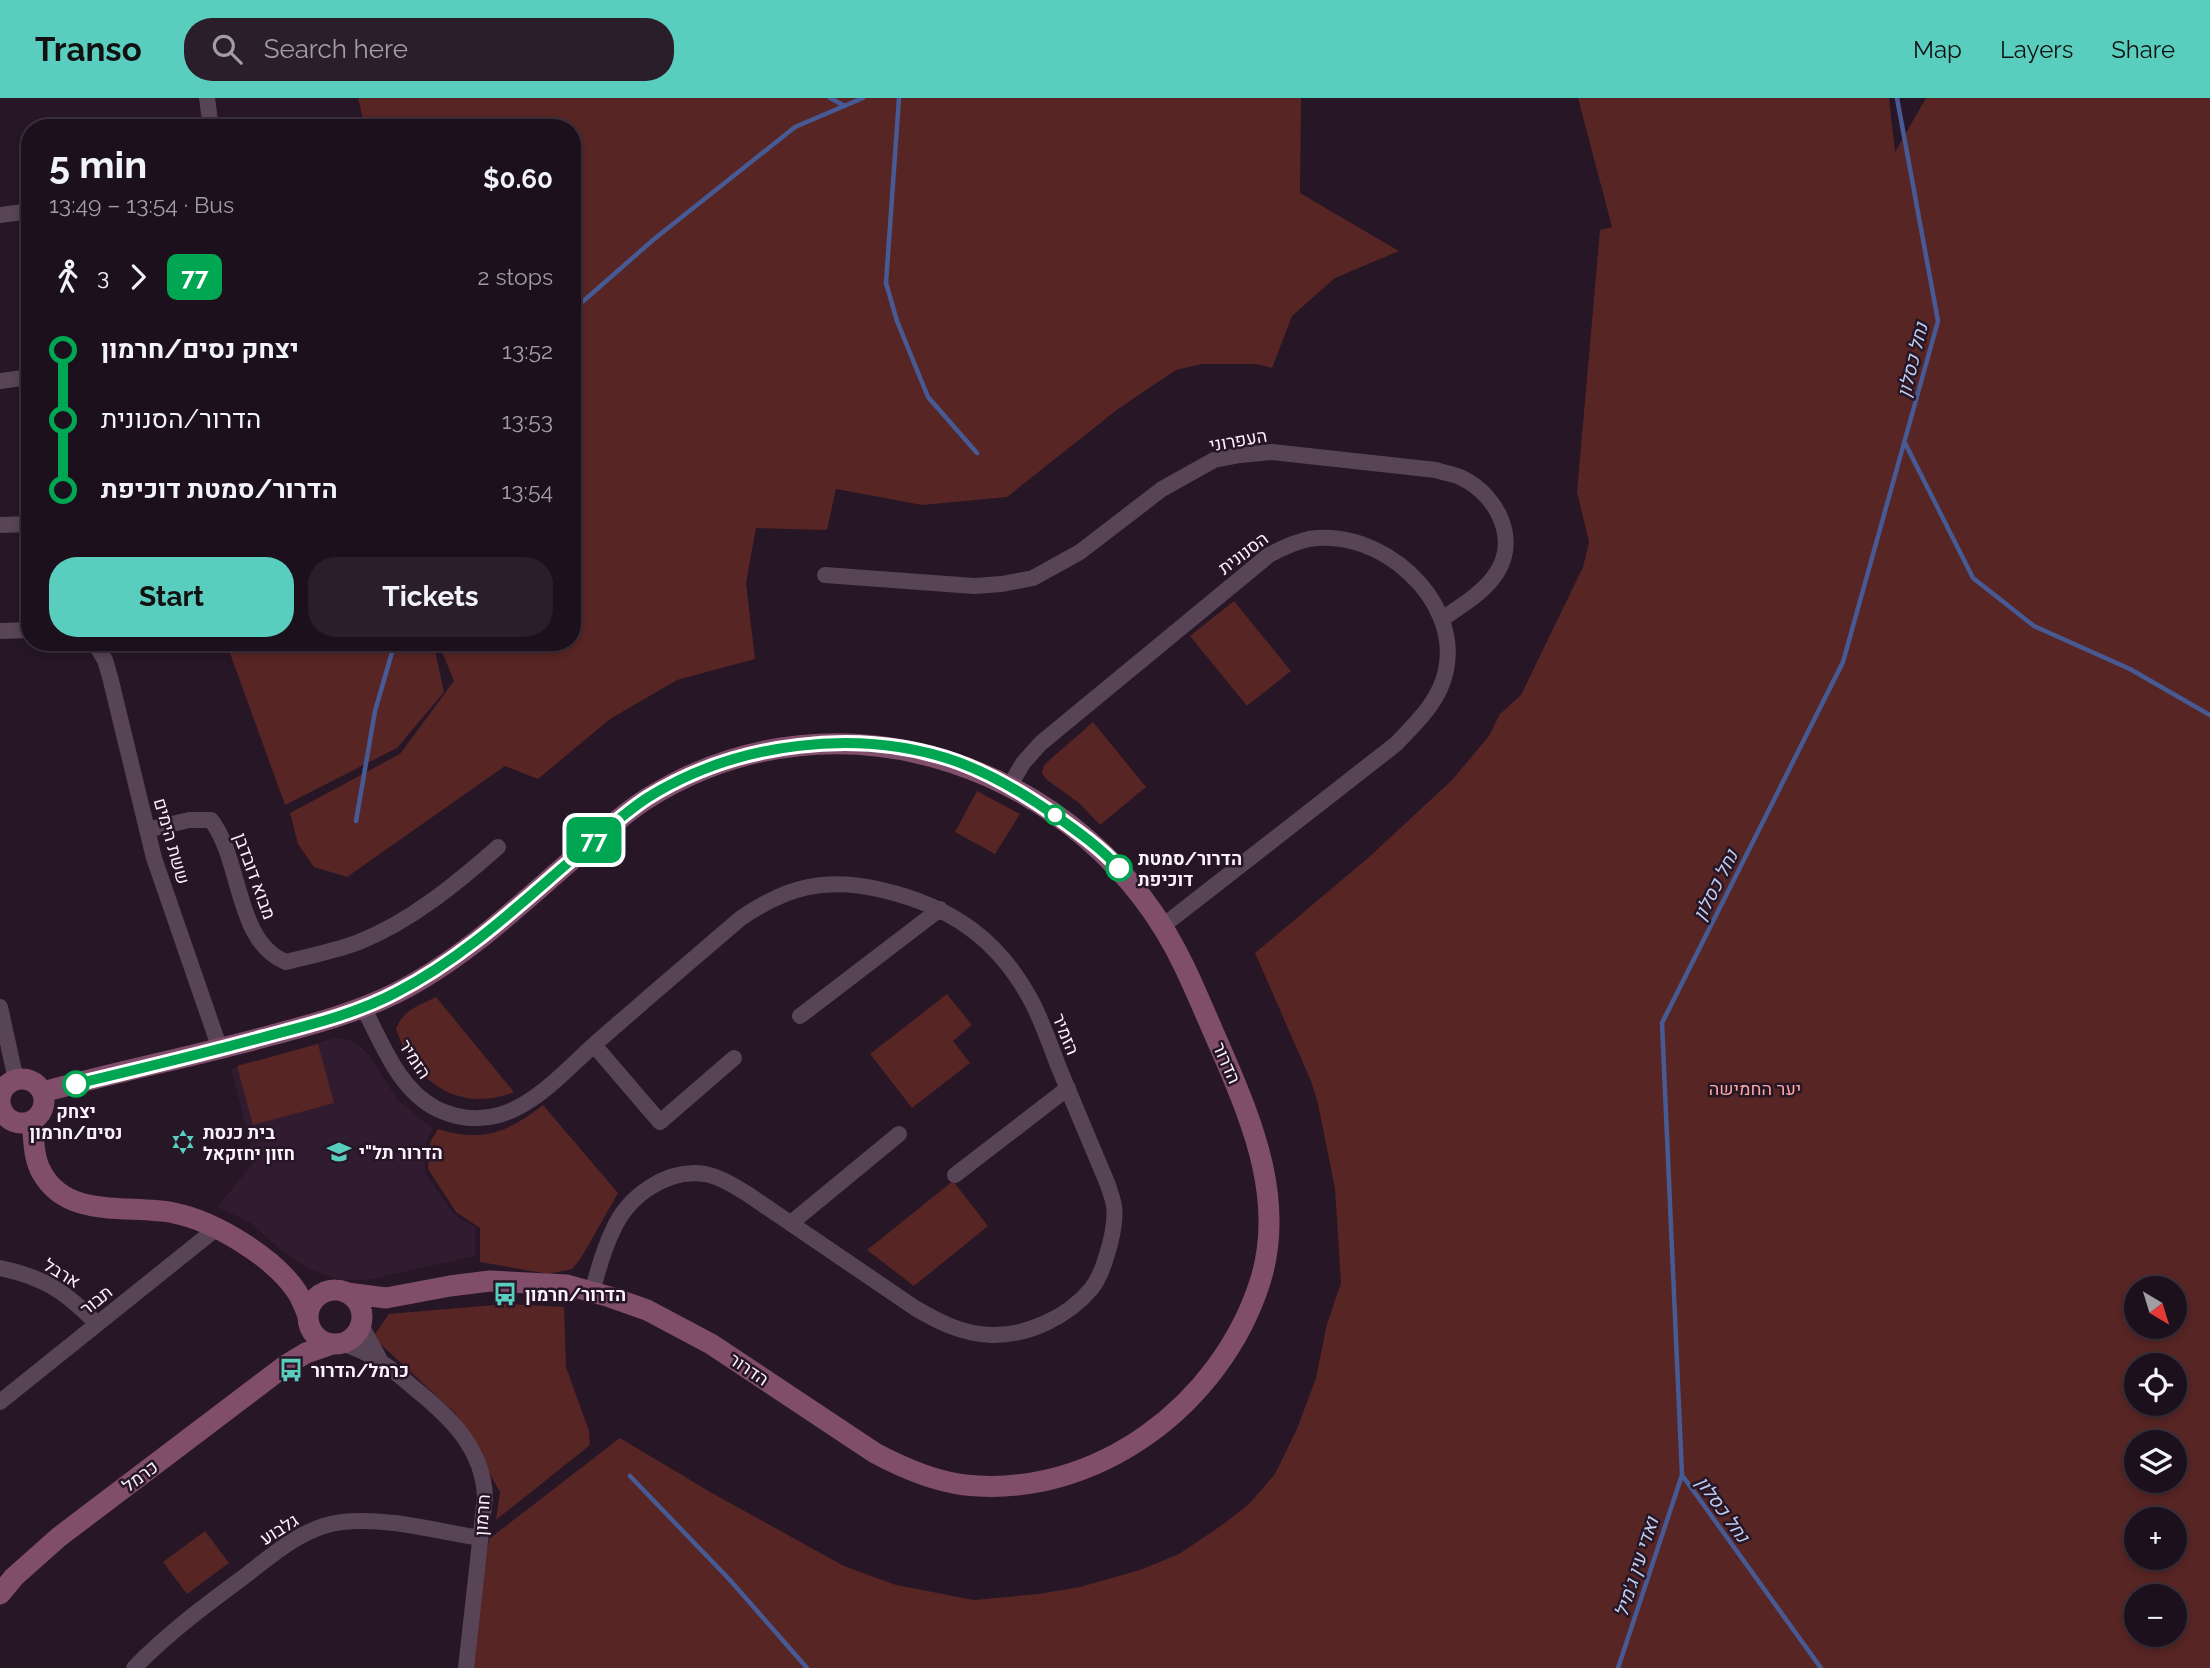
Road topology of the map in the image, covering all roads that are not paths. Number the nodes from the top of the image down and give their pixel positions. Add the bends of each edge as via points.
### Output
1 (207, 98) edge
2 (210, 119) edge
3 (21, 212) edge
4 (0, 215) edge
5 (21, 378) edge
6 (0, 380) edge
7 (21, 524) edge
8 (0, 525) edge
9 (825, 575) dead end
10 (1442, 619) junction
11 (21, 630) edge
12 (0, 631) edge
13 (100, 651) edge
14 (1009, 787) junction
15 (147, 830) junction
16 (498, 847) dead end
17 (940, 908) junction
18 (1164, 925) junction
19 (0, 1007) edge
20 (363, 1007) junction
21 (800, 1016) dead end
22 (594, 1045) junction
23 (220, 1049) junction
24 (734, 1058) dead end
25 (16, 1080) junction
26 (1068, 1088) junction
27 (43, 1092) junction
28 (0, 1105) edge
29 (32, 1121) junction
30 (899, 1134) dead end
31 (955, 1175) dead end
32 (790, 1223) junction
33 (217, 1227) junction
34 (0, 1268) edge
35 (285, 1278) junction
36 (339, 1292) junction
37 (592, 1292) junction
38 (386, 1298) junction
39 (309, 1319) junction
40 (361, 1322) junction
41 (97, 1324) junction
42 (337, 1343) junction
43 (381, 1360) junction
44 (286, 1365) junction
45 (0, 1402) edge
46 (480, 1538) junction
47 (0, 1594) edge
48 (134, 1668) edge
49 (466, 1668) edge

1 - 2 street
3 - 4 street
5 - 6 street
7 - 8 street
9 - 10 street, העפרוני via 974,586 1033,578 1080,552 1192,471 1214,460 1272,452 1436,470 1462,478 1484,493 1500,515 1507,536 1504,558 1493,578
10 - 14 street, הסנונית via 1418,580 1383,554 1337,539 1287,545 1041,743
10 - 18 street, הסנונית via 1448,643 1446,670 1424,715 1396,744
11 - 12 street
13 - 15 street, ששת הימים
14 - 18 street, הדרור via 1076,830 1113,862
14 - 20 street, הדרור via 957,762 873,746 796,746 720,763 646,799 466,949 396,993
15 - 16 street, מבוא דובדבן via 211,820 234,867 247,916 260,942 268,953 286,962 350,945 397,923 459,881
15 - 23 street, ששת הימים
17 - 21 street
17 - 22 street, הזמיר via 904,895 846,884 820,884 768,900
17 - 26 street, הזמיר via 992,946 1012,970 1032,1003
18 - 37 street, הדרור via 1245,1105 1262,1156 1269,1234 1263,1273 1249,1314 1228,1351 1203,1385 1135,1444 1099,1464 1034,1482 964,1485 929,1477 875,1453 711,1344 647,1310
19 - 25 street
20 - 22 street, הזמיר via 415,1095 456,1116 477,1119 520,1105
20 - 23 street, הדרור
22 - 24 street via 660,1122
23 - 27 street, הדרור
25 - 27 street via 29,1080
25 - 28 street via 3,1090
26 - 31 street
26 - 32 street, הזמיר via 1108,1185 1114,1231 1093,1287 1050,1321 1022,1332 992,1335 941,1323
27 - 29 street via 43,1109
28 - 29 street via 12,1121
29 - 33 street via 42,1174 61,1194 85,1205 175,1213
30 - 32 street
32 - 37 street, הזמיר via 727,1181 706,1174 661,1181 626,1209 614,1228
33 - 35 street
33 - 41 street, תבור
34 - 41 street, ארבל via 44,1280
35 - 36 street
35 - 39 street
36 - 38 street, הדרור
36 - 39 street via 316,1297
36 - 40 street via 359,1305
37 - 38 street, הדרור via 567,1285 490,1282
38 - 40 street, הדרור
39 - 42 street via 319,1339
39 - 44 street, כרמל via 303,1346
40 - 42 street via 351,1339
40 - 43 street, חרמון
41 - 45 street, תבור
42 - 43 street, חרמון
42 - 44 street, כרמל
43 - 46 street, חרמון via 451,1419 475,1453 485,1497
44 - 47 street, כרמל via 59,1537
46 - 48 street, גלבוע via 372,1521 340,1522 316,1529 285,1545 181,1624
46 - 49 street, חרמון

